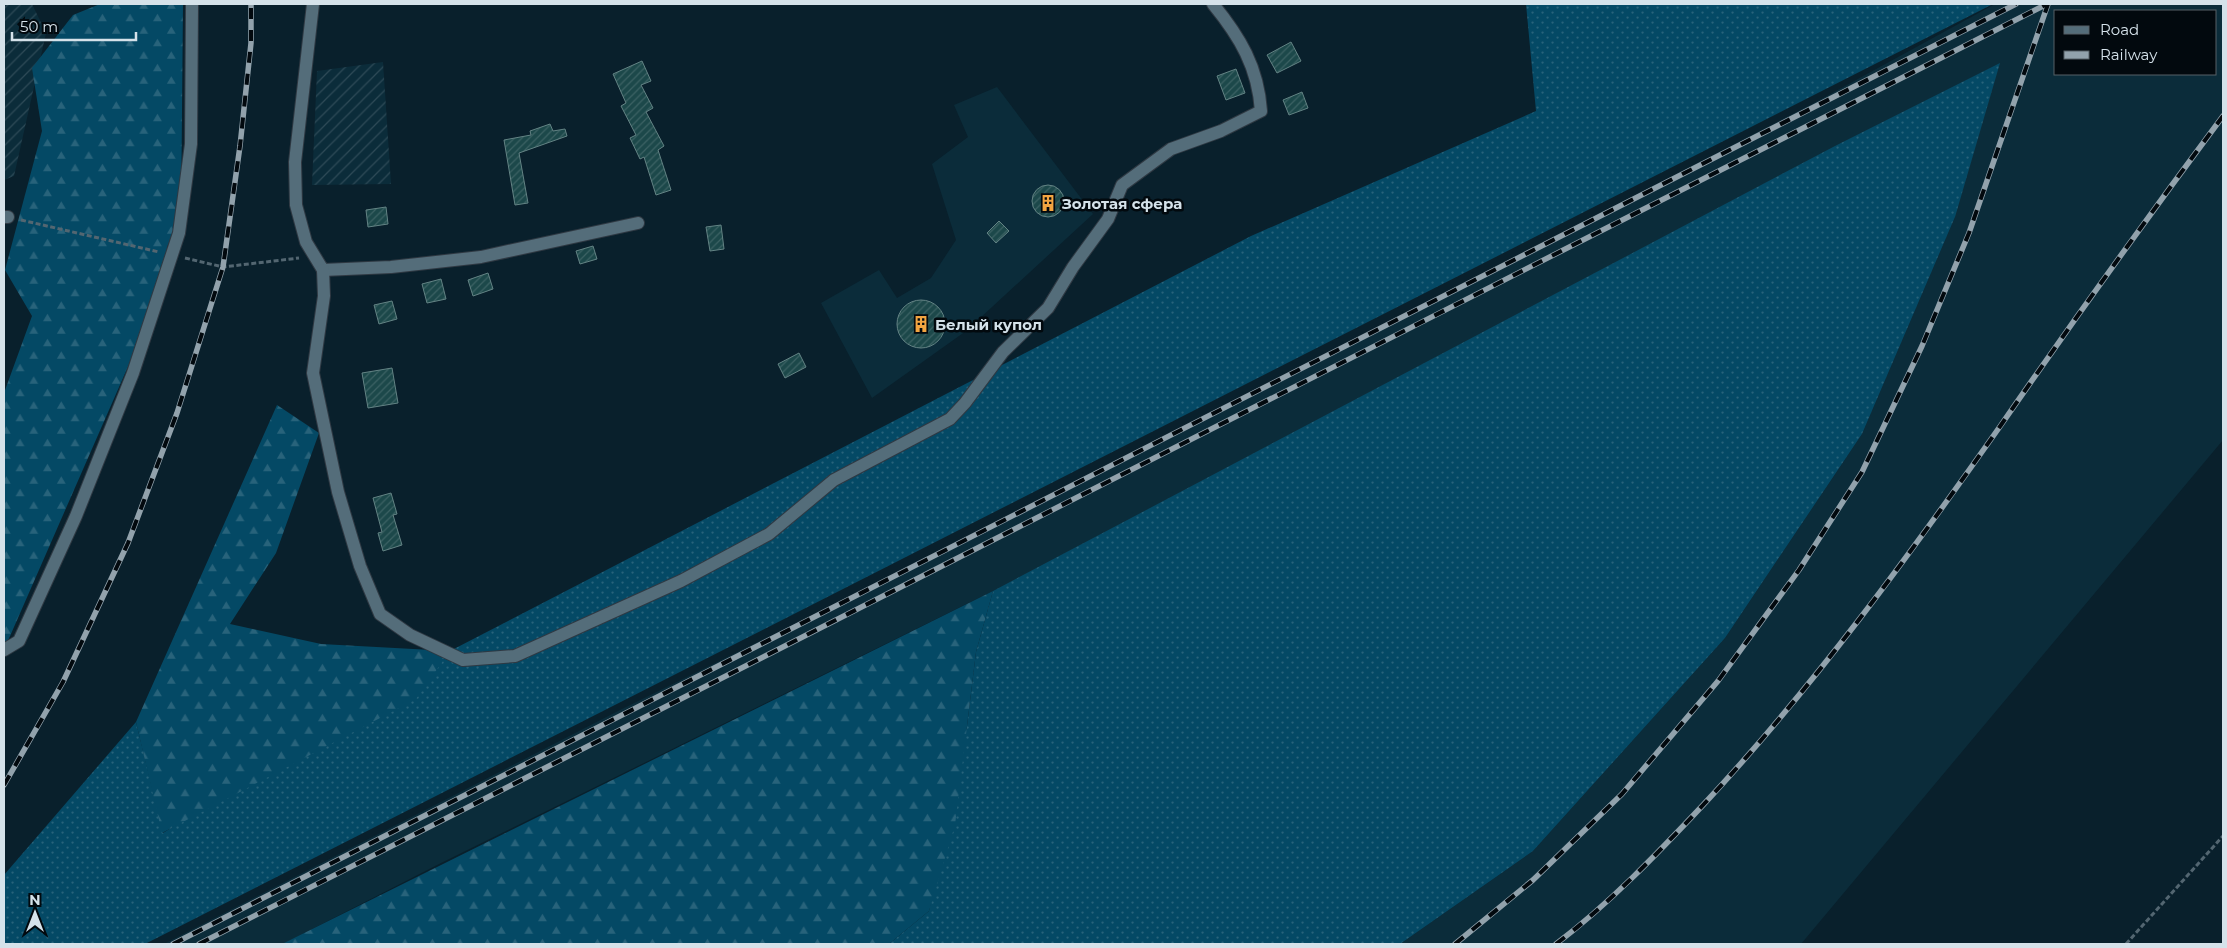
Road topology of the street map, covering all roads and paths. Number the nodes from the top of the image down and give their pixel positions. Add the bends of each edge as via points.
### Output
1 (192, 4) edge
2 (313, 4) edge
3 (1213, 4) edge
4 (638, 223) dead end
5 (323, 270) junction
6 (4, 650) edge
7 (2223, 836) edge
8 (2126, 944) edge

1 - 6 street via 191,144 179,233 133,373 76,516 19,641
2 - 5 street via 295,162 296,205 306,242
3 - 5 street via 1229,23 1252,63 1259,87 1260,111 1221,131 1171,149 1122,185 1108,219 1048,308 1003,352 950,419 834,480 769,534 681,582 516,656 463,660 410,635 380,614 360,566 338,492 313,373 324,296
4 - 5 street via 481,257 391,267
7 - 8 path

